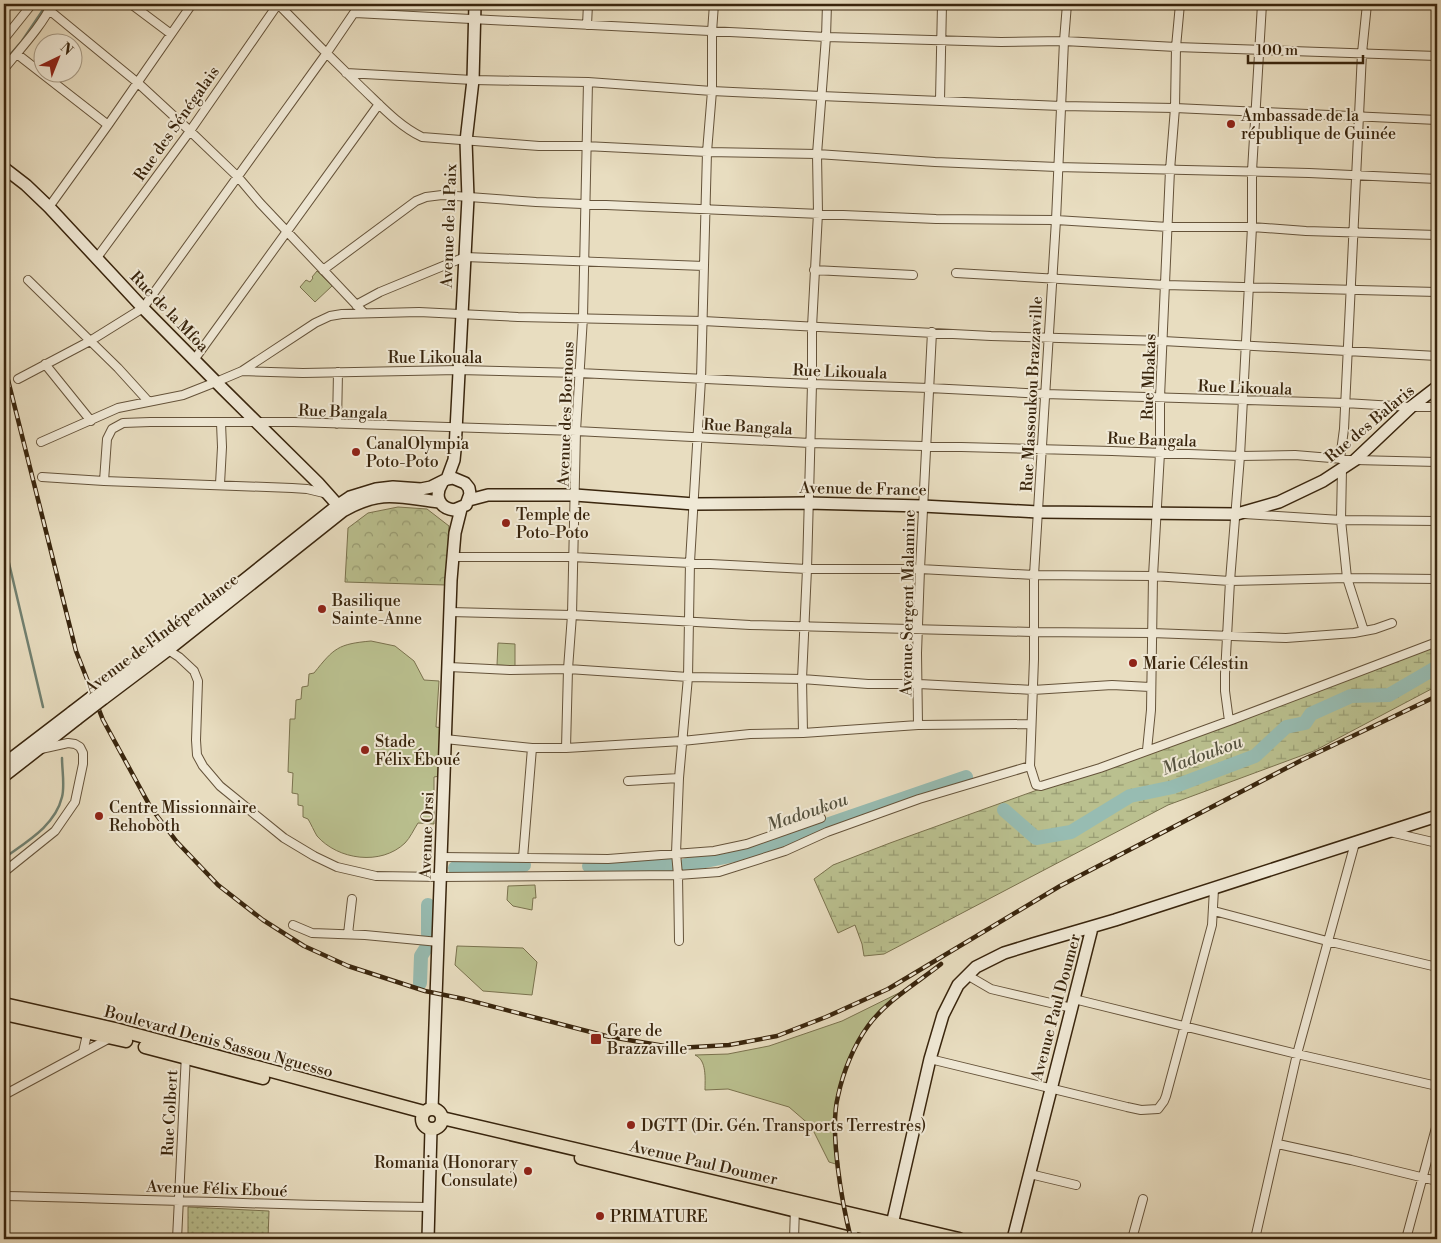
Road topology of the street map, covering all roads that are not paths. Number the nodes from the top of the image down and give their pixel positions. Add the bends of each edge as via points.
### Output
1 (32, 4) edge
2 (131, 4) edge
3 (192, 4) edge
4 (278, 4) edge
5 (360, 4) edge
6 (475, 4) edge
7 (588, 4) edge
8 (714, 4) edge
9 (827, 4) edge
10 (942, 4) edge
11 (1067, 4) edge
12 (1180, 4) edge
13 (1262, 4) edge
14 (1367, 4) edge
15 (50, 7) edge
16 (355, 13) junction
17 (474, 20) junction
18 (587, 25) junction
19 (712, 32) junction
20 (171, 34) junction
21 (826, 37) junction
22 (4, 39) edge
23 (940, 39) junction
24 (1064, 41) junction
25 (1176, 47) junction
26 (1259, 50) junction
27 (1362, 53) junction
28 (16, 54) junction
29 (326, 54) junction
30 (1437, 56) edge
31 (4, 69) edge
32 (346, 73) junction
33 (473, 80) junction
34 (588, 82) junction
35 (138, 83) junction
36 (712, 91) junction
37 (821, 96) junction
38 (940, 100) junction
39 (379, 104) junction
40 (1061, 106) junction
41 (1175, 108) junction
42 (1256, 113) junction
43 (1358, 117) junction
44 (1437, 120) edge
45 (108, 126) junction
46 (190, 130) junction
47 (466, 141) junction
48 (586, 146) junction
49 (708, 152) junction
50 (817, 154) junction
51 (1057, 167) junction
52 (4, 168) edge
53 (1170, 170) junction
54 (1252, 171) junction
55 (1355, 175) junction
56 (238, 177) junction
57 (1437, 179) edge
58 (468, 198) junction
59 (586, 203) junction
60 (49, 207) junction
61 (707, 208) junction
62 (818, 213) junction
63 (1056, 220) junction
64 (1168, 227) junction
65 (1252, 227) junction
66 (287, 231) junction
67 (1353, 233) junction
68 (1437, 235) edge
69 (465, 256) junction
70 (96, 259) junction
71 (583, 260) junction
72 (704, 266) junction
73 (323, 270) junction
74 (814, 270) junction
75 (956, 273) dead end
76 (913, 275) dead end
77 (1052, 279) junction
78 (28, 280) dead end
79 (1166, 285) junction
80 (1249, 287) junction
81 (1350, 291) junction
82 (1437, 292) edge
83 (356, 305) junction
84 (143, 308) junction
85 (364, 313) junction
86 (461, 313) junction
87 (583, 317) junction
88 (703, 321) junction
89 (812, 327) junction
90 (932, 332) junction
91 (1049, 337) junction
92 (1163, 340) junction
93 (90, 341) junction
94 (1245, 345) junction
95 (1346, 350) junction
96 (1437, 356) edge
97 (194, 360) junction
98 (46, 364) junction
99 (459, 370) junction
100 (242, 371) junction
101 (338, 372) junction
102 (579, 373) junction
103 (18, 379) dead end
104 (701, 379) junction
105 (216, 382) junction
106 (812, 384) junction
107 (1437, 387) edge
108 (928, 388) junction
109 (1045, 394) junction
110 (1160, 398) junction
111 (1243, 400) junction
112 (148, 401) junction
113 (1344, 403) junction
114 (1412, 407) junction
115 (1437, 407) edge
116 (92, 421) junction
117 (256, 422) junction
118 (221, 423) junction
119 (337, 424) junction
120 (455, 428) junction
121 (576, 431) junction
122 (697, 437) junction
123 (40, 442) dead end
124 (810, 443) junction
125 (926, 445) junction
126 (1041, 448) junction
127 (454, 450) junction
128 (1160, 453) junction
129 (1240, 456) junction
130 (1354, 460) junction
131 (1437, 462) edge
132 (1341, 464) junction
133 (42, 477) dead end
134 (104, 481) junction
135 (444, 481) junction
136 (220, 484) junction
137 (467, 485) junction
138 (325, 494) junction
139 (488, 495) junction
140 (575, 495) junction
141 (469, 500) junction
142 (439, 502) junction
143 (808, 502) junction
144 (694, 504) junction
145 (922, 506) junction
146 (461, 509) junction
147 (338, 510) junction
148 (448, 510) junction
149 (1038, 512) junction
150 (1157, 513) junction
151 (1237, 514) junction
152 (1341, 520) junction
153 (1437, 521) edge
154 (455, 533) junction
155 (453, 557) junction
156 (574, 557) junction
157 (690, 562) junction
158 (807, 569) junction
159 (920, 570) junction
160 (1034, 575) junction
161 (1153, 576) junction
162 (1347, 578) junction
163 (1437, 579) edge
164 (1230, 581) junction
165 (450, 612) junction
166 (572, 615) junction
167 (690, 621) junction
168 (1392, 623) dead end
169 (805, 625) junction
170 (918, 629) junction
171 (1364, 631) junction
172 (1033, 632) junction
173 (1152, 633) junction
174 (1227, 636) junction
175 (1437, 642) edge
176 (168, 650) junction
177 (449, 667) junction
178 (568, 670) junction
179 (688, 677) junction
180 (802, 679) junction
181 (919, 684) junction
182 (1150, 687) junction
183 (1033, 690) junction
184 (101, 695) junction
185 (74, 715) junction
186 (1229, 721) junction
187 (1031, 724) junction
188 (918, 725) junction
189 (803, 733) junction
190 (445, 739) junction
191 (682, 741) junction
192 (532, 748) junction
193 (566, 748) junction
194 (36, 750) junction
195 (1147, 750) junction
196 (4, 764) edge
197 (1030, 766) junction
198 (4, 776) edge
199 (679, 778) junction
200 (628, 781) dead end
201 (1437, 816) edge
202 (821, 818) dead end
203 (1388, 832) junction
204 (1355, 843) junction
205 (1437, 843) edge
206 (676, 854) junction
207 (441, 857) junction
208 (523, 858) junction
209 (4, 872) edge
210 (678, 875) junction
211 (441, 877) junction
212 (1214, 889) junction
213 (352, 899) dead end
214 (1214, 911) junction
215 (293, 924) dead end
216 (1092, 928) junction
217 (348, 934) junction
218 (679, 941) dead end
219 (1328, 941) junction
220 (439, 942) junction
221 (1437, 967) edge
222 (967, 975) junction
223 (4, 1004) edge
224 (1073, 1004) junction
225 (4, 1014) edge
226 (88, 1028) junction
227 (1186, 1028) junction
228 (118, 1034) junction
229 (83, 1052) junction
230 (186, 1053) junction
231 (1297, 1054) junction
232 (930, 1059) junction
233 (1437, 1086) edge
234 (1050, 1090) junction
235 (4, 1095) edge
236 (426, 1113) junction
237 (438, 1124) junction
238 (1437, 1124) edge
239 (1278, 1144) junction
240 (1030, 1174) junction
241 (1424, 1178) junction
242 (1437, 1181) edge
243 (1076, 1184) dead end
244 (4, 1196) edge
245 (1143, 1199) dead end
246 (178, 1200) junction
247 (795, 1206) junction
248 (429, 1207) junction
249 (850, 1219) junction
250 (891, 1229) junction
251 (915, 1236) edge
252 (177, 1239) edge
253 (428, 1239) edge
254 (794, 1239) edge
255 (855, 1239) edge
256 (958, 1239) edge
257 (1013, 1239) edge
258 (1132, 1239) edge
259 (1254, 1239) edge
260 (1406, 1239) edge

1 - 22 street
2 - 20 street
3 - 20 street
4 - 29 street
4 - 46 street, Rue des Sénégalais
5 - 16 street
6 - 17 main road, Avenue de la Paix
7 - 18 street
8 - 19 street
9 - 21 street
10 - 23 street
11 - 24 street, Rue Massoukou Brazzaville
12 - 25 street, Rue Mbakas
13 - 26 street
14 - 27 street
15 - 28 street
15 - 35 street
16 - 17 street
16 - 29 street
17 - 18 street
17 - 33 main road, Avenue de la Paix
18 - 19 street
19 - 21 street
19 - 36 street
20 - 35 street
21 - 23 street
21 - 37 street
23 - 24 street
23 - 38 street
24 - 25 street
24 - 40 street, Rue Massoukou Brazzaville
25 - 26 street
25 - 41 street, Rue Mbakas
26 - 27 street
26 - 42 street
27 - 30 street
27 - 43 street
28 - 31 street
28 - 45 street
29 - 32 street
29 - 56 street
32 - 33 street
32 - 39 street
33 - 34 street
33 - 47 main road, Avenue de la Paix
34 - 36 street
34 - 48 street, Avenue des Bornous
35 - 45 street
35 - 46 street
36 - 37 street
36 - 49 street
37 - 38 street
37 - 50 street
38 - 40 street
39 - 47 street via 409,130 422,136
39 - 66 street
40 - 41 street
40 - 51 street, Rue Massoukou Brazzaville
41 - 42 street
41 - 53 street, Rue Mbakas
42 - 43 street
42 - 54 street
43 - 44 street
43 - 55 street
45 - 60 street
46 - 56 street
46 - 70 street, Rue des Sénégalais
47 - 48 street
47 - 58 main road, Avenue de la Paix
48 - 49 street
48 - 59 street, Avenue des Bornous
49 - 50 street
49 - 61 street
50 - 51 street
50 - 62 street
51 - 53 street
51 - 63 street, Rue Massoukou Brazzaville
52 - 60 main road, Rue de la Mfoa
53 - 54 street
53 - 64 street, Rue Mbakas
54 - 55 street
54 - 65 street
55 - 57 street
55 - 67 street
56 - 66 street
56 - 84 street
58 - 59 street
58 - 69 main road, Avenue de la Paix
58 - 73 street via 442,195 416,201
59 - 61 street
59 - 71 street, Avenue des Bornous
60 - 70 main road, Rue de la Mfoa
61 - 62 street
61 - 72 street
62 - 63 street via 936,219
62 - 74 street
63 - 64 street
63 - 77 street, Rue Massoukou Brazzaville
64 - 65 street
64 - 79 street, Rue Mbakas
65 - 67 street
65 - 80 street
66 - 73 street
66 - 97 street
67 - 68 street
67 - 81 street
69 - 71 street
69 - 83 street
69 - 86 main road, Avenue de la Paix
70 - 84 main road, Rue de la Mfoa
71 - 72 street
71 - 87 street, Avenue des Bornous
72 - 88 street
73 - 83 street
74 - 76 street
74 - 89 street
75 - 77 street
77 - 79 street
77 - 91 street, Rue Massoukou Brazzaville
78 - 93 street
79 - 80 street
79 - 92 street, Rue Mbakas
80 - 81 street
80 - 94 street
81 - 82 street
81 - 95 street
83 - 85 street
84 - 93 street
84 - 97 main road, Rue de la Mfoa
85 - 86 street
85 - 100 street via 330,316 315,323
86 - 87 street
86 - 99 main road, Avenue de la Paix
87 - 88 street
87 - 102 street, Avenue des Bornous
88 - 89 street
88 - 104 street
89 - 90 street
89 - 106 street
90 - 91 street
90 - 108 street, Avenue Sergent Malamine
91 - 92 street
91 - 109 street, Rue Massoukou Brazzaville
92 - 94 street
92 - 110 street, Rue Mbakas
93 - 98 street
93 - 112 street
94 - 95 street
94 - 111 street
95 - 96 street
95 - 113 street
97 - 105 main road, Rue de la Mfoa
98 - 103 street
98 - 116 street
99 - 101 street, Rue Likouala
99 - 102 street, Rue Likouala
99 - 120 main road, Avenue de la Paix
100 - 101 street, Rue Likouala
100 - 105 street
101 - 119 street
102 - 104 street, Rue Likouala
102 - 121 street, Avenue des Bornous
104 - 106 street, Rue Likouala
104 - 122 street
105 - 112 street via 183,395
105 - 117 main road, Rue de la Mfoa
106 - 108 street, Rue Likouala
106 - 124 street
107 - 114 main road, Rue des Balaris
108 - 109 street, Rue Likouala
108 - 125 street, Avenue Sergent Malamine
109 - 110 street, Rue Likouala
109 - 126 street, Rue Massoukou Brazzaville
110 - 111 street, Rue Likouala
110 - 128 street, Rue Mbakas
111 - 113 street, Rue Likouala
111 - 129 street
112 - 116 street via 118,408
113 - 114 street, Rue Likouala
113 - 132 street
114 - 115 street, Rue Likouala
114 - 130 main road, Rue des Balaris
116 - 123 street
117 - 118 street, Rue Bangala
117 - 119 street, Rue Bangala
117 - 138 main road, Rue de la Mfoa
118 - 134 street, Rue Bangala via 123,423 112,428 107,439
118 - 136 street
119 - 120 street, Rue Bangala
120 - 121 street, Rue Bangala
120 - 127 main road, Avenue de la Paix
121 - 122 street, Rue Bangala
121 - 140 street, Avenue des Bornous
122 - 124 street, Rue Bangala
122 - 144 street
124 - 125 street, Rue Bangala
124 - 143 street
125 - 126 street, Rue Bangala
125 - 145 street, Avenue Sergent Malamine
126 - 128 street, Rue Bangala
126 - 149 street, Rue Massoukou Brazzaville
127 - 135 main road via 454,460
127 - 137 main road
128 - 129 street, Rue Bangala
128 - 150 street, Rue Mbakas
129 - 132 street, Rue Bangala via 1295,456
129 - 151 street
130 - 131 street
130 - 132 main road, Rue des Balaris
132 - 151 main road, Rue des Balaris via 1322,481 1278,502
132 - 152 street
133 - 134 street
134 - 136 street
135 - 137 main road via 454,478
135 - 142 main road via 438,489
135 - 147 main road, Avenue de l'Indépendance via 421,489 376,489 350,497
136 - 138 street via 307,489
137 - 139 main road
137 - 141 main road
138 - 147 main road, Rue de la Mfoa
139 - 140 main road, Avenue de France
139 - 141 main road
140 - 144 main road, Avenue de France
140 - 156 street, Avenue des Bornous
141 - 146 main road
142 - 147 main road, Avenue de l'Indépendance via 378,496
142 - 148 main road
143 - 144 main road, Avenue de France
143 - 145 main road, Avenue de France
143 - 158 street
144 - 157 street
145 - 149 main road, Avenue de France
145 - 159 street, Avenue Sergent Malamine
146 - 148 main road
146 - 154 main road
147 - 176 main road, Avenue de l'Indépendance
147 - 184 main road, Avenue de l'Indépendance
148 - 154 main road
149 - 150 main road, Avenue de France
149 - 160 street, Rue Massoukou Brazzaville
150 - 151 main road, Avenue de France
150 - 161 street, Rue Mbakas
151 - 152 street
151 - 164 street
152 - 153 street
152 - 162 street
154 - 155 main road, Avenue Orsi
155 - 156 street
155 - 165 main road, Avenue Orsi
156 - 157 street
156 - 166 street, Avenue des Bornous
157 - 158 street
157 - 167 street
158 - 159 street
158 - 169 street
159 - 160 street
159 - 170 street, Avenue Sergent Malamine
160 - 161 street
160 - 172 street, Rue Massoukou Brazzaville
161 - 164 street
161 - 173 street, Rue Mbakas
162 - 163 street
162 - 164 street
162 - 171 street
164 - 174 street
165 - 166 street
165 - 177 main road, Avenue Orsi
166 - 167 street
166 - 178 street, Avenue des Bornous
167 - 169 street
167 - 179 street
168 - 171 street
169 - 170 street
169 - 180 street
170 - 172 street
170 - 181 street, Avenue Sergent Malamine
171 - 174 street via 1305,637
172 - 173 street
172 - 183 street, Rue Massoukou Brazzaville
173 - 174 street
173 - 182 street, Rue Mbakas
174 - 186 street via 1225,691
175 - 186 street
176 - 184 main road, Avenue de l'Indépendance
176 - 211 street via 194,671 198,681 197,755 220,786 284,838 337,867 376,876
177 - 178 street
177 - 190 main road, Avenue Orsi
178 - 179 street
178 - 193 street, Avenue des Bornous
179 - 180 street
179 - 191 street
180 - 181 street
180 - 189 street
181 - 183 street
181 - 188 street, Avenue Sergent Malamine
182 - 183 street via 1112,685
182 - 195 street, Rue Mbakas
183 - 187 street, Rue Massoukou Brazzaville
184 - 185 main road, Avenue de l'Indépendance, bridge
185 - 194 main road, Avenue de l'Indépendance
185 - 196 main road, Avenue de l'Indépendance
186 - 195 street
187 - 188 street
187 - 197 street, Rue Massoukou Brazzaville
188 - 189 street
189 - 191 street
190 - 192 street
190 - 207 main road, Avenue Orsi
191 - 193 street
191 - 199 street
192 - 193 street
192 - 208 street
194 - 198 main road, Avenue de l'Indépendance
194 - 209 street via 68,743 80,747 83,764 75,802 55,831
195 - 197 street, Rue Massoukou Brazzaville via 1041,786 1036,785
197 - 210 street via 919,799 754,862 718,872
199 - 200 street
199 - 206 street
201 - 203 main road
202 - 206 street via 747,844
203 - 204 main road
203 - 205 street
204 - 212 main road
204 - 219 street
206 - 208 street via 608,859
206 - 210 street
207 - 208 street
207 - 211 main road, Avenue Orsi
210 - 211 street
210 - 218 street
211 - 220 main road, Avenue Orsi
212 - 214 street
212 - 216 main road
213 - 217 street
214 - 219 street
214 - 227 street
215 - 217 street via 312,933
216 - 222 main road via 1004,954
216 - 224 main road, Avenue Paul Doumer
217 - 220 street
219 - 221 street
219 - 231 street
220 - 236 main road, Avenue Orsi
222 - 224 street via 990,989
222 - 232 main road via 958,984 943,1015
223 - 226 main road, Boulevard Denis Sassou Nguesso
224 - 227 street
224 - 234 main road, Avenue Paul Doumer
225 - 226 main road, Boulevard Denis Sassou Nguesso
226 - 228 main road, Boulevard Denis Sassou Nguesso
226 - 229 street
227 - 231 street
227 - 234 street via 1164,1101 1158,1109 1141,1110
228 - 229 street
228 - 230 main road, Boulevard Denis Sassou Nguesso
229 - 235 street
230 - 236 main road, Boulevard Denis Sassou Nguesso
230 - 246 street, Rue Colbert
231 - 233 street
231 - 239 street
232 - 234 street
232 - 250 main road
234 - 240 main road, Avenue Paul Doumer
236 - 237 main road via 437,1110
236 - 237 main road via 425,1126
237 - 247 main road, Avenue Paul Doumer
237 - 248 main road
238 - 241 street
239 - 241 street
239 - 259 street
240 - 243 street
240 - 257 main road, Avenue Paul Doumer
241 - 242 street
241 - 260 street
244 - 246 street, Avenue Félix Eboué
245 - 258 street
246 - 248 street, Avenue Félix Eboué
246 - 252 street, Rue Colbert
247 - 249 main road, Avenue Paul Doumer
247 - 254 street
248 - 253 main road
249 - 250 main road, Avenue Paul Doumer
249 - 255 street
250 - 251 main road, Avenue Paul Doumer
251 - 256 main road, Avenue Paul Doumer

